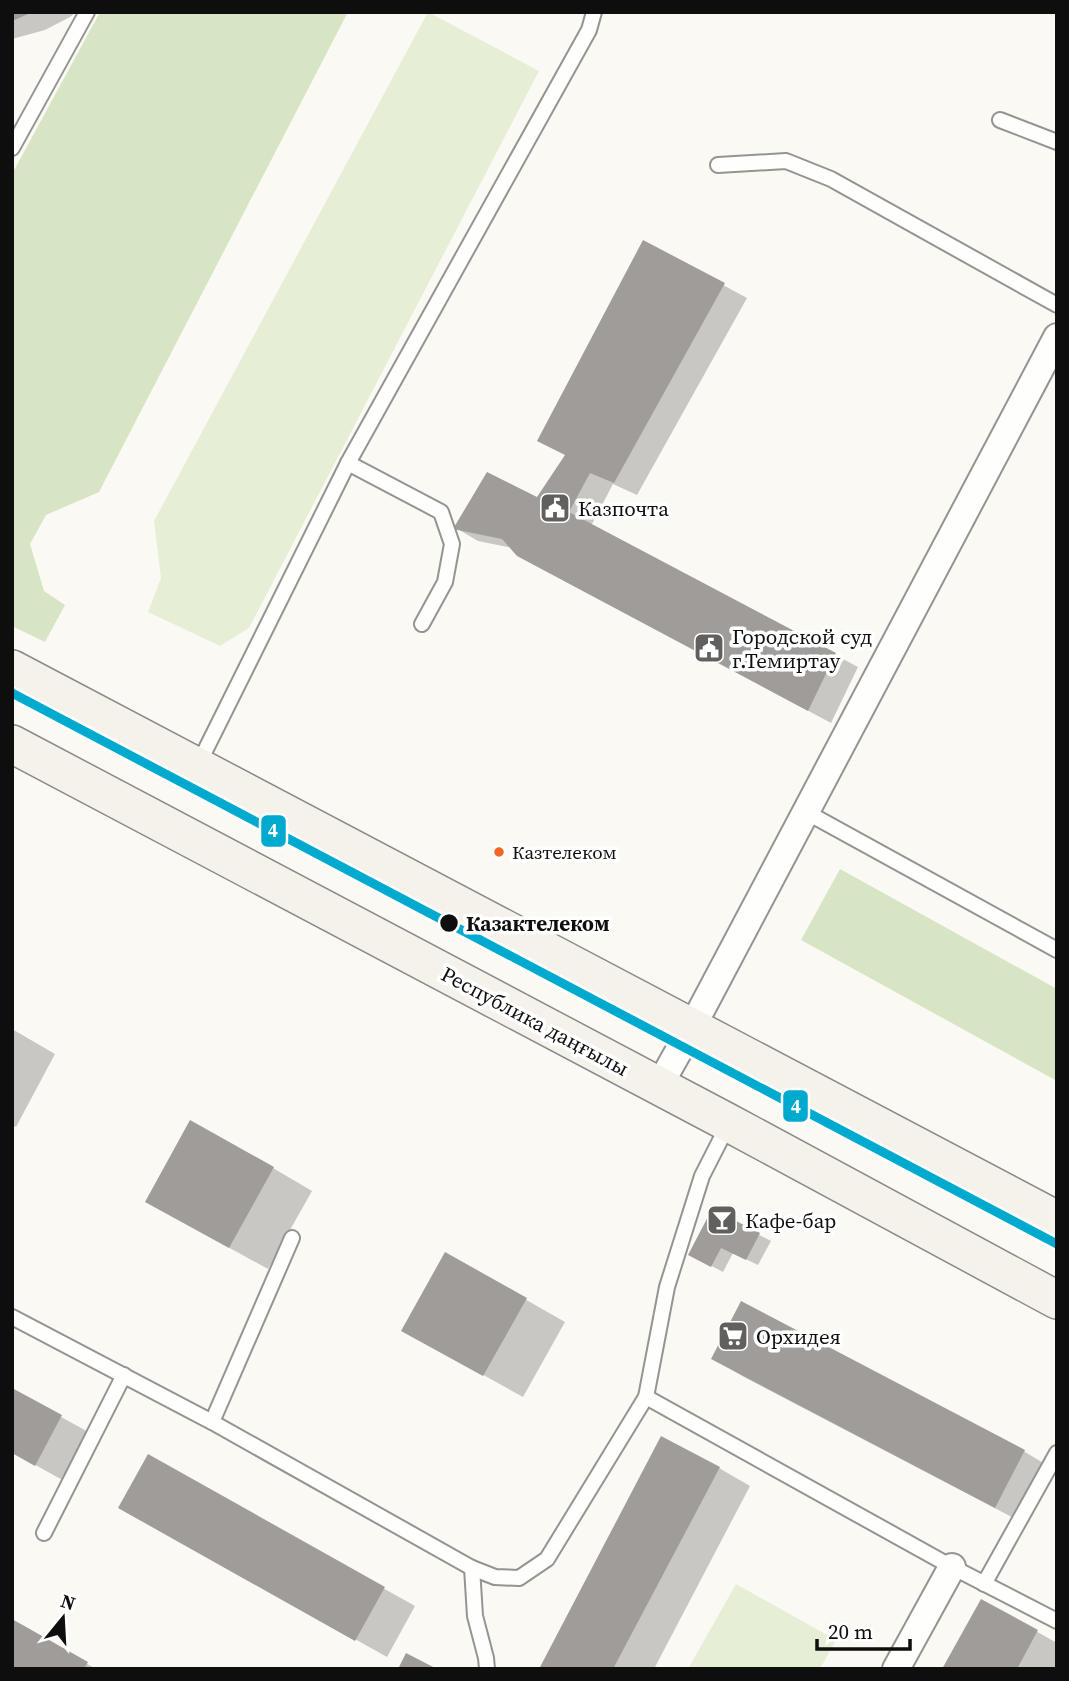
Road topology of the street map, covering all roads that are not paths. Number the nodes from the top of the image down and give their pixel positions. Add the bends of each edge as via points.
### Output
1 (86, 12) edge
2 (594, 12) edge
3 (1000, 120) dead end
4 (1057, 142) edge
5 (12, 148) edge
6 (718, 166) dead end
7 (1057, 305) edge
8 (1057, 337) edge
9 (348, 463) junction
10 (422, 624) dead end
11 (12, 669) edge
12 (12, 744) edge
13 (197, 766) junction
14 (806, 812) junction
15 (1057, 950) edge
16 (691, 1029) junction
17 (659, 1087) junction
18 (729, 1123) junction
19 (1057, 1220) edge
20 (292, 1238) dead end
21 (1057, 1300) edge
22 (12, 1317) edge
23 (124, 1375) junction
24 (646, 1397) junction
25 (212, 1422) junction
26 (1057, 1453) edge
27 (44, 1533) dead end
28 (952, 1567) junction
29 (472, 1569) junction
30 (984, 1584) junction
31 (1057, 1621) edge
32 (487, 1669) edge
33 (896, 1669) edge

1 - 5 lane
2 - 9 lane via 589,30
3 - 4 lane
6 - 7 lane via 786,161 831,179
8 - 14 street
9 - 10 lane via 441,512 452,544 445,582
9 - 13 lane
11 - 13 main road
12 - 17 main road, Республика даңғылы
13 - 16 main road
14 - 15 lane
14 - 16 street
16 - 17 street
16 - 19 main road
17 - 18 main road, Республика даңғылы
18 - 21 main road, Республика даңғылы
18 - 24 lane via 702,1176 667,1287
20 - 25 lane
22 - 23 lane
23 - 25 lane
23 - 27 lane
24 - 28 lane
24 - 29 lane via 547,1559 519,1578 495,1577
25 - 29 lane
26 - 30 lane
28 - 30 lane
28 - 33 street
29 - 32 lane via 475,1616
30 - 31 lane

